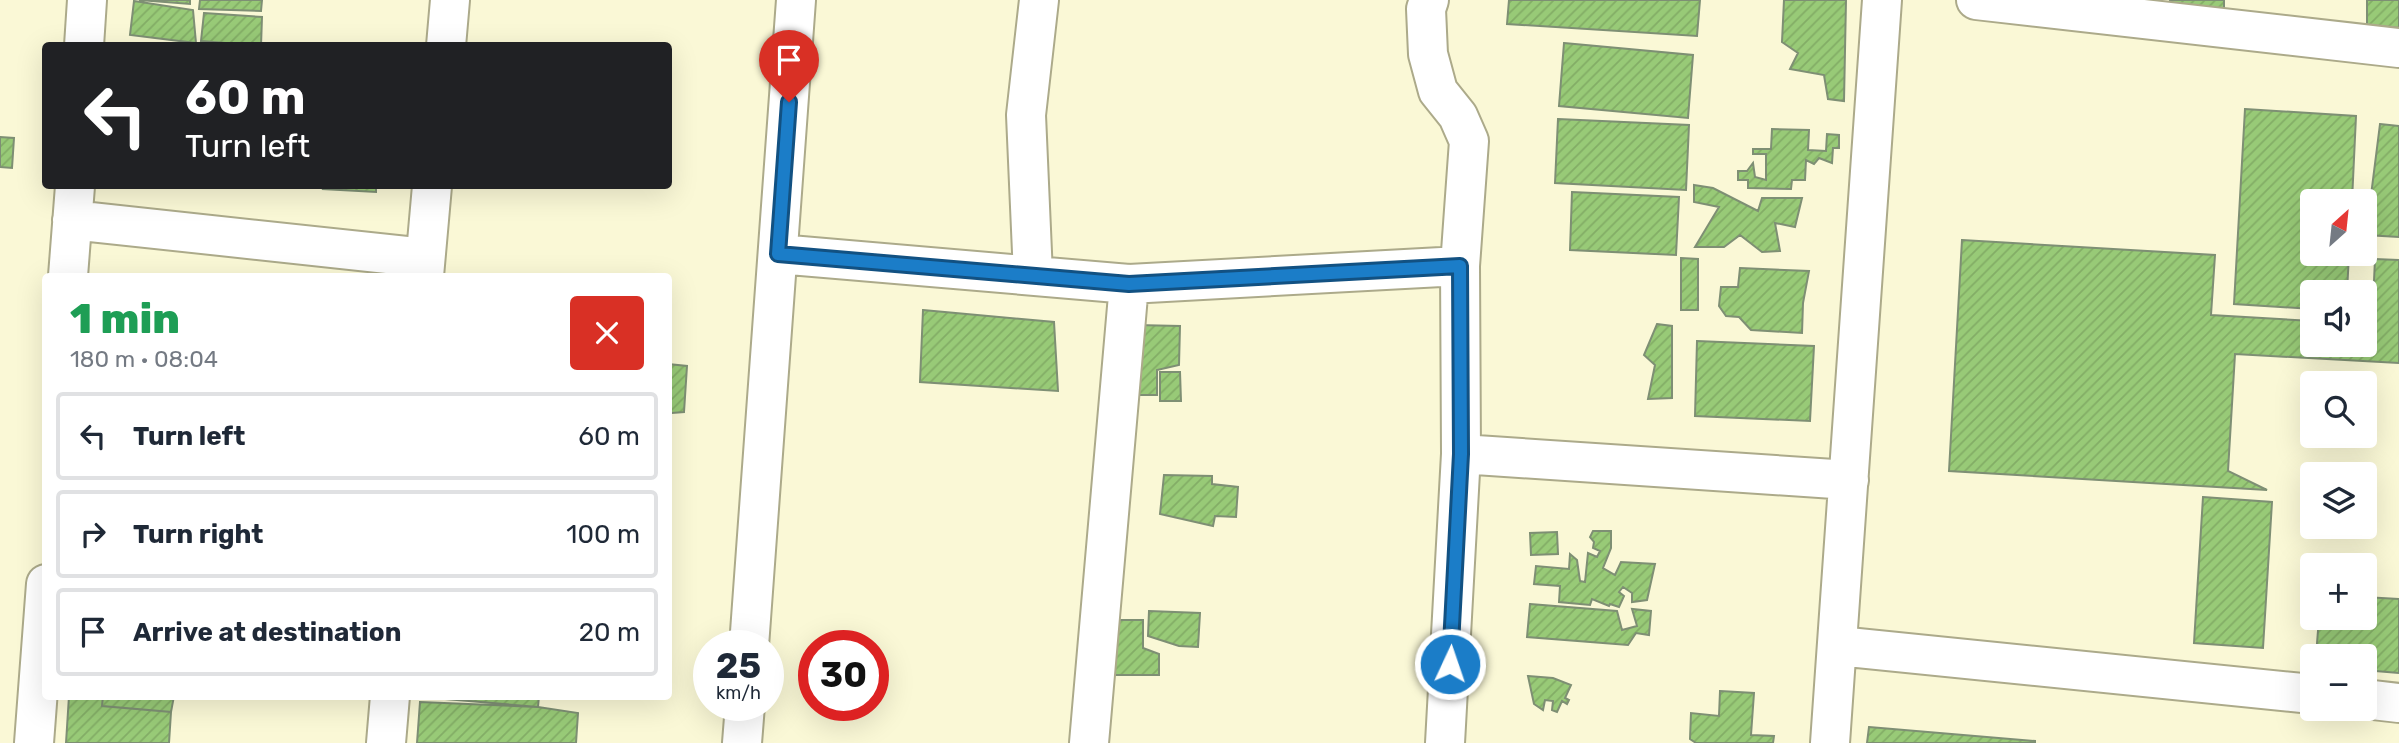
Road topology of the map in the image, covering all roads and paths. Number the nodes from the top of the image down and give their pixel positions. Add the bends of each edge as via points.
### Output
1 (87, 0) edge
2 (450, 0) edge
3 (796, 0) edge
4 (1039, 0) edge
5 (1429, 0) edge
6 (1882, 0) edge
7 (1976, 0) edge
8 (2232, 14) edge
9 (84, 42) edge
10 (446, 42) edge
11 (2399, 48) edge
12 (432, 189) edge
13 (73, 203) edge
14 (778, 254) junction
15 (1460, 266) junction
16 (424, 267) edge
17 (68, 273) edge
18 (1033, 275) junction
19 (1129, 284) junction
20 (1461, 454) junction
21 (1849, 480) junction
22 (750, 630) edge
23 (42, 637) edge
24 (1838, 646) junction
25 (2300, 693) edge
26 (390, 700) edge
27 (2377, 700) edge
28 (2399, 703) edge
29 (744, 721) edge
30 (34, 743) edge
31 (386, 743) edge
32 (742, 743) edge
33 (1089, 743) edge
34 (1445, 743) edge
35 (1830, 743) edge

1 - 9 street
2 - 10 street
3 - 14 street
4 - 18 street via 1026,115
5 - 15 street via 1428,54 1438,91 1458,116 1469,141
6 - 21 street
7 - 8 street
8 - 11 street
12 - 16 street
13 - 16 street
13 - 17 street
14 - 18 street
14 - 22 street
15 - 19 street
15 - 20 street
18 - 19 street
19 - 33 street
20 - 21 street
20 - 34 street
21 - 24 street
23 - 30 street
24 - 25 street
24 - 35 street
26 - 31 street
27 - 28 street
29 - 32 street

